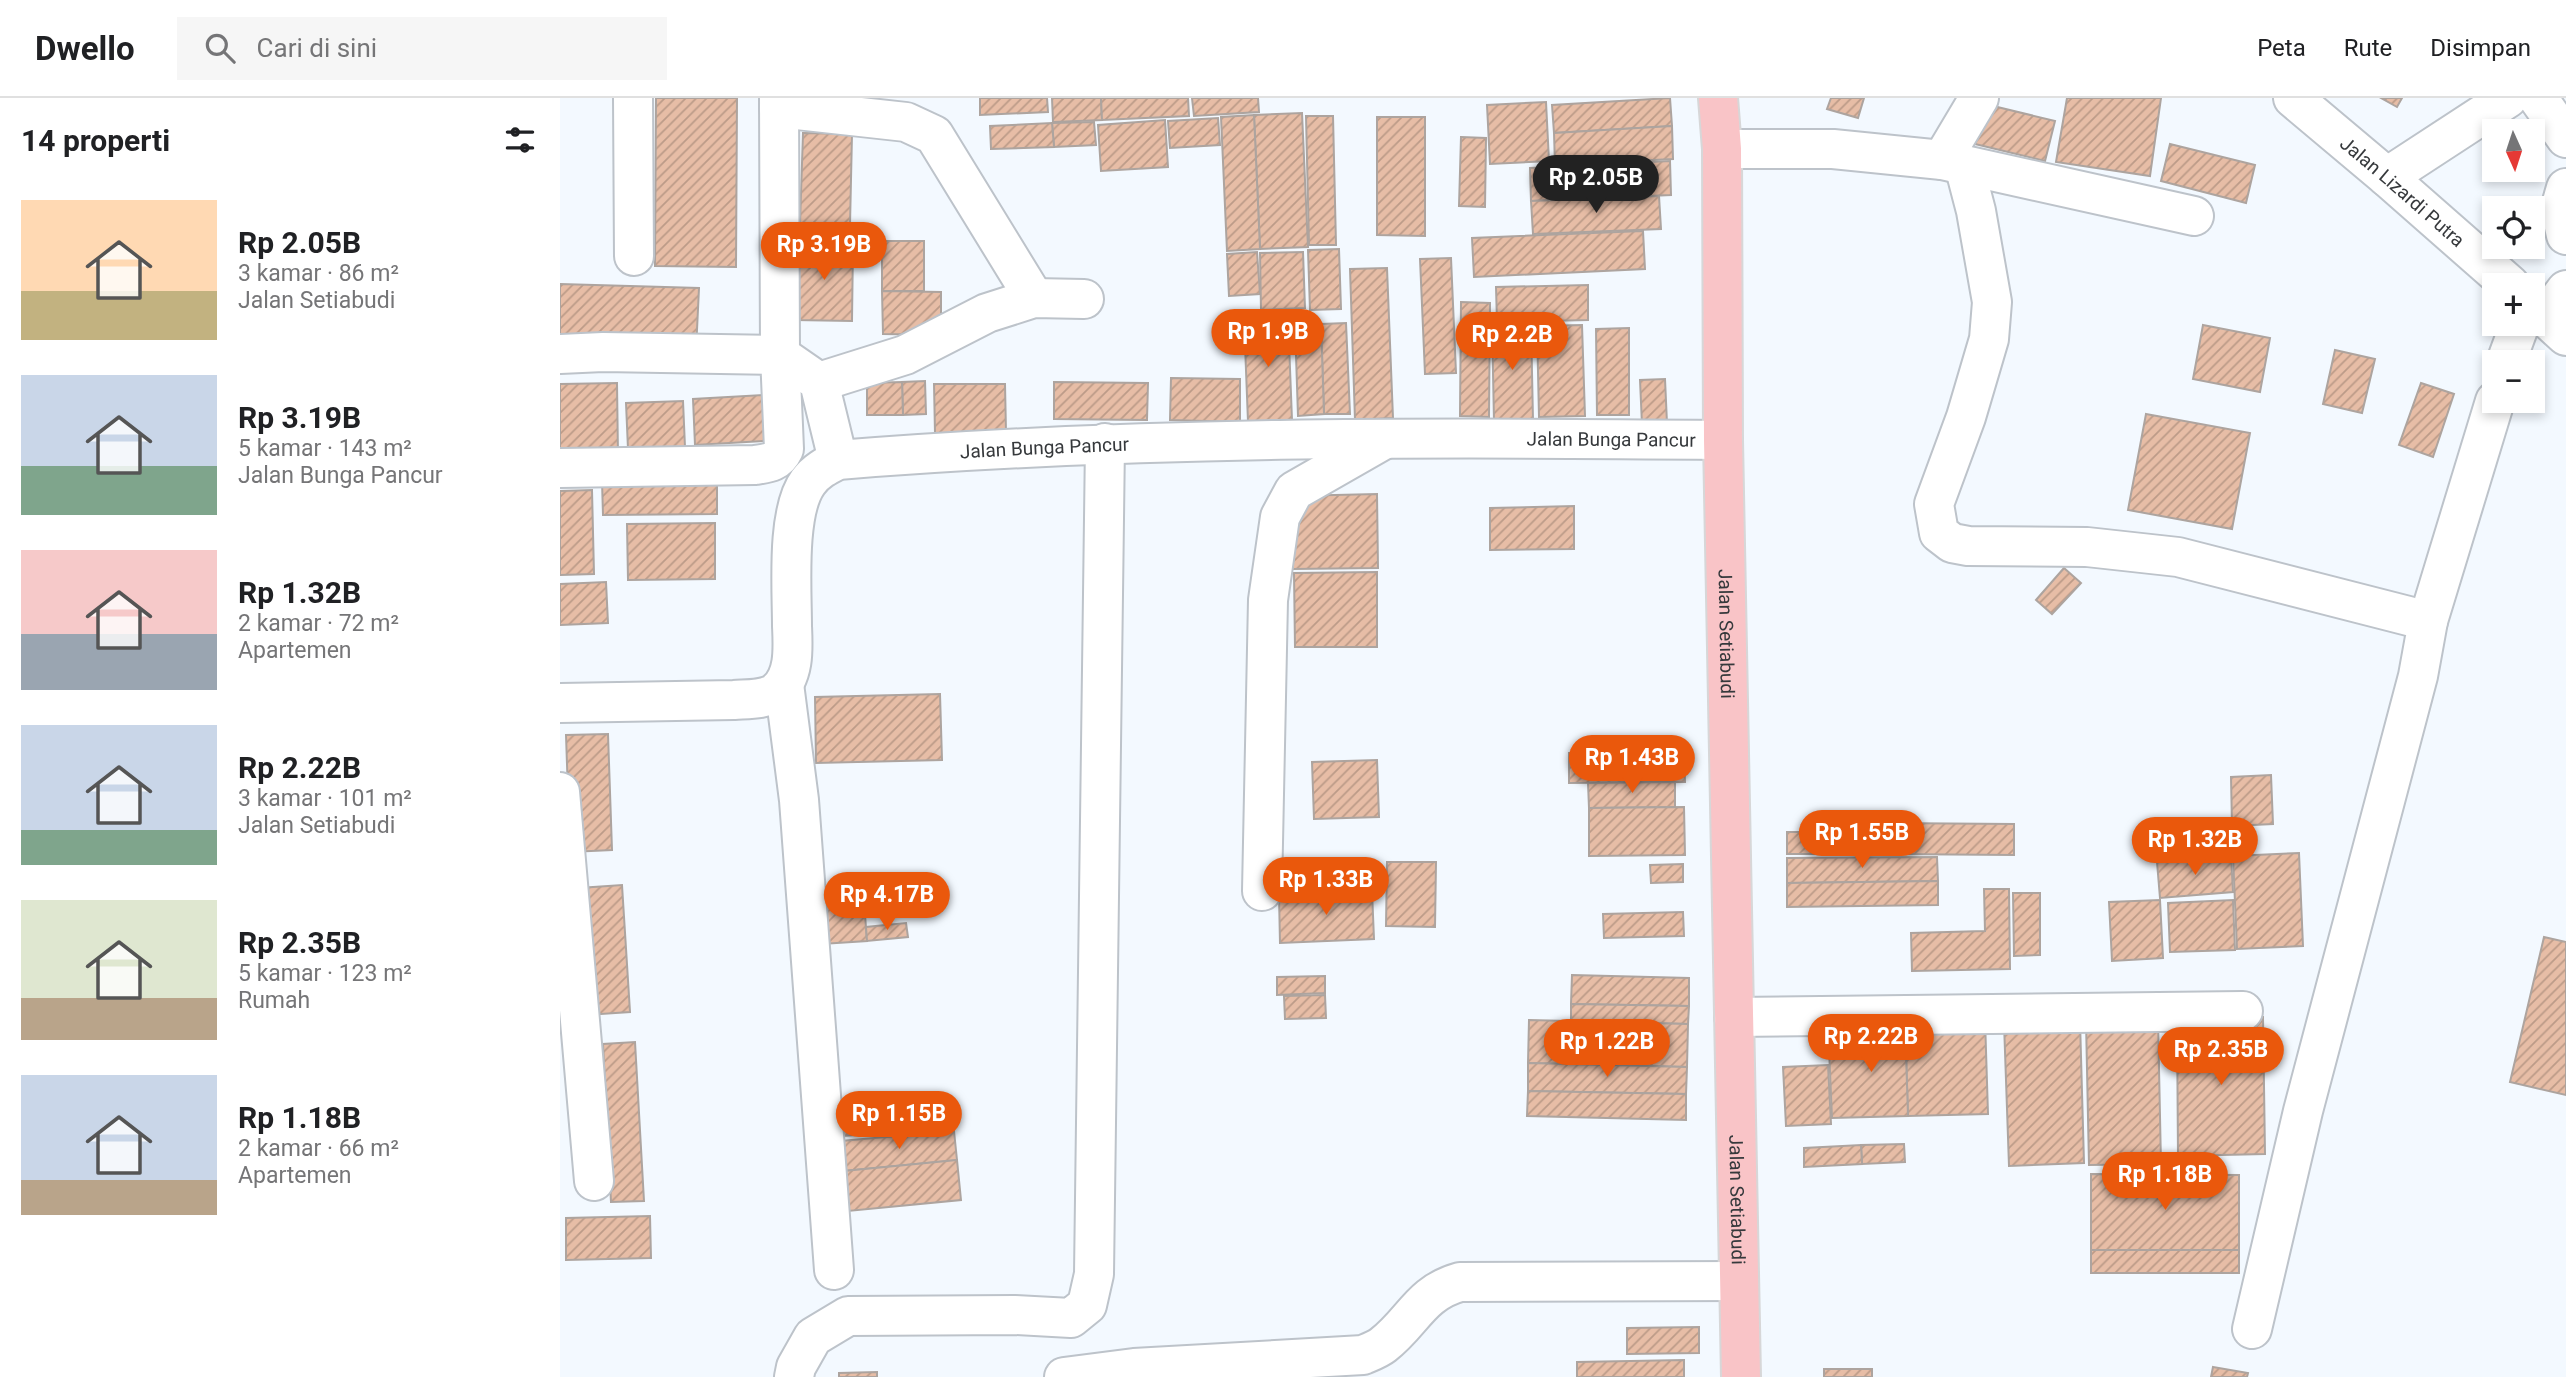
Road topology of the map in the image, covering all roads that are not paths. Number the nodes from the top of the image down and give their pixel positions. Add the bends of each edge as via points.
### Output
1 (633, 98) edge
2 (1718, 98) edge
3 (1979, 98) edge
4 (2293, 98) edge
5 (2508, 98) edge
6 (2538, 98) edge
7 (779, 103) edge
8 (2566, 138) edge
9 (1722, 149) junction
10 (1953, 162) junction
11 (2387, 177) junction
12 (2566, 188) edge
13 (2194, 216) dead end
14 (2566, 235) edge
15 (634, 256) dead end
16 (2496, 273) edge
17 (1034, 298) junction
18 (1084, 299) dead end
19 (2546, 314) edge
20 (2516, 350) edge
21 (560, 354) edge
22 (780, 355) junction
23 (819, 382) junction
24 (2491, 413) edge
25 (1390, 437) junction
26 (1723, 440) junction
27 (1105, 443) junction
28 (838, 460) junction
29 (560, 468) edge
30 (2428, 621) junction
31 (784, 684) junction
32 (560, 703) edge
33 (560, 792) edge
34 (1262, 891) dead end
35 (2243, 1011) dead end
36 (1734, 1017) junction
37 (594, 1181) dead end
38 (834, 1270) dead end
39 (1739, 1281) junction
40 (2252, 1329) dead end
41 (794, 1377) edge
42 (1064, 1377) edge
43 (1741, 1377) edge

1 - 15 street
2 - 9 main road, Jalan Setiabudi
3 - 10 street
4 - 11 street, Jalan Lizardi Putra
5 - 11 street
6 - 8 street
7 - 17 street via 906,122 934,135
7 - 22 street
9 - 10 street via 1833,149
9 - 26 main road, Jalan Setiabudi
10 - 13 street
10 - 30 street via 1976,211 1992,302 1989,339 1934,504 1939,533 1952,543 1968,546 2087,547 2178,557
11 - 16 street, Jalan Lizardi Putra
12 - 14 street via 2560,209
17 - 18 street
17 - 23 street via 987,313 905,355
19 - 20 street
21 - 22 street
22 - 23 street
22 - 29 street via 784,449 771,462
23 - 28 street
24 - 30 street
25 - 26 street, Jalan Bunga Pancur
25 - 27 street, Jalan Bunga Pancur
25 - 34 street via 1294,491 1280,517 1268,600
26 - 36 main road, Jalan Setiabudi
27 - 28 street, Jalan Bunga Pancur
27 - 41 street via 1094,1274 1087,1305 1071,1318 848,1316 813,1338
28 - 31 street via 821,468 806,484 796,513 793,645
30 - 40 street via 2418,677 2303,1111
31 - 32 street via 762,698
31 - 38 street via 799,800
33 - 37 street
35 - 36 street
36 - 39 main road, Jalan Setiabudi
39 - 42 street via 1460,1282 1441,1287 1383,1345 1363,1355 1134,1368
39 - 43 main road, Jalan Setiabudi

